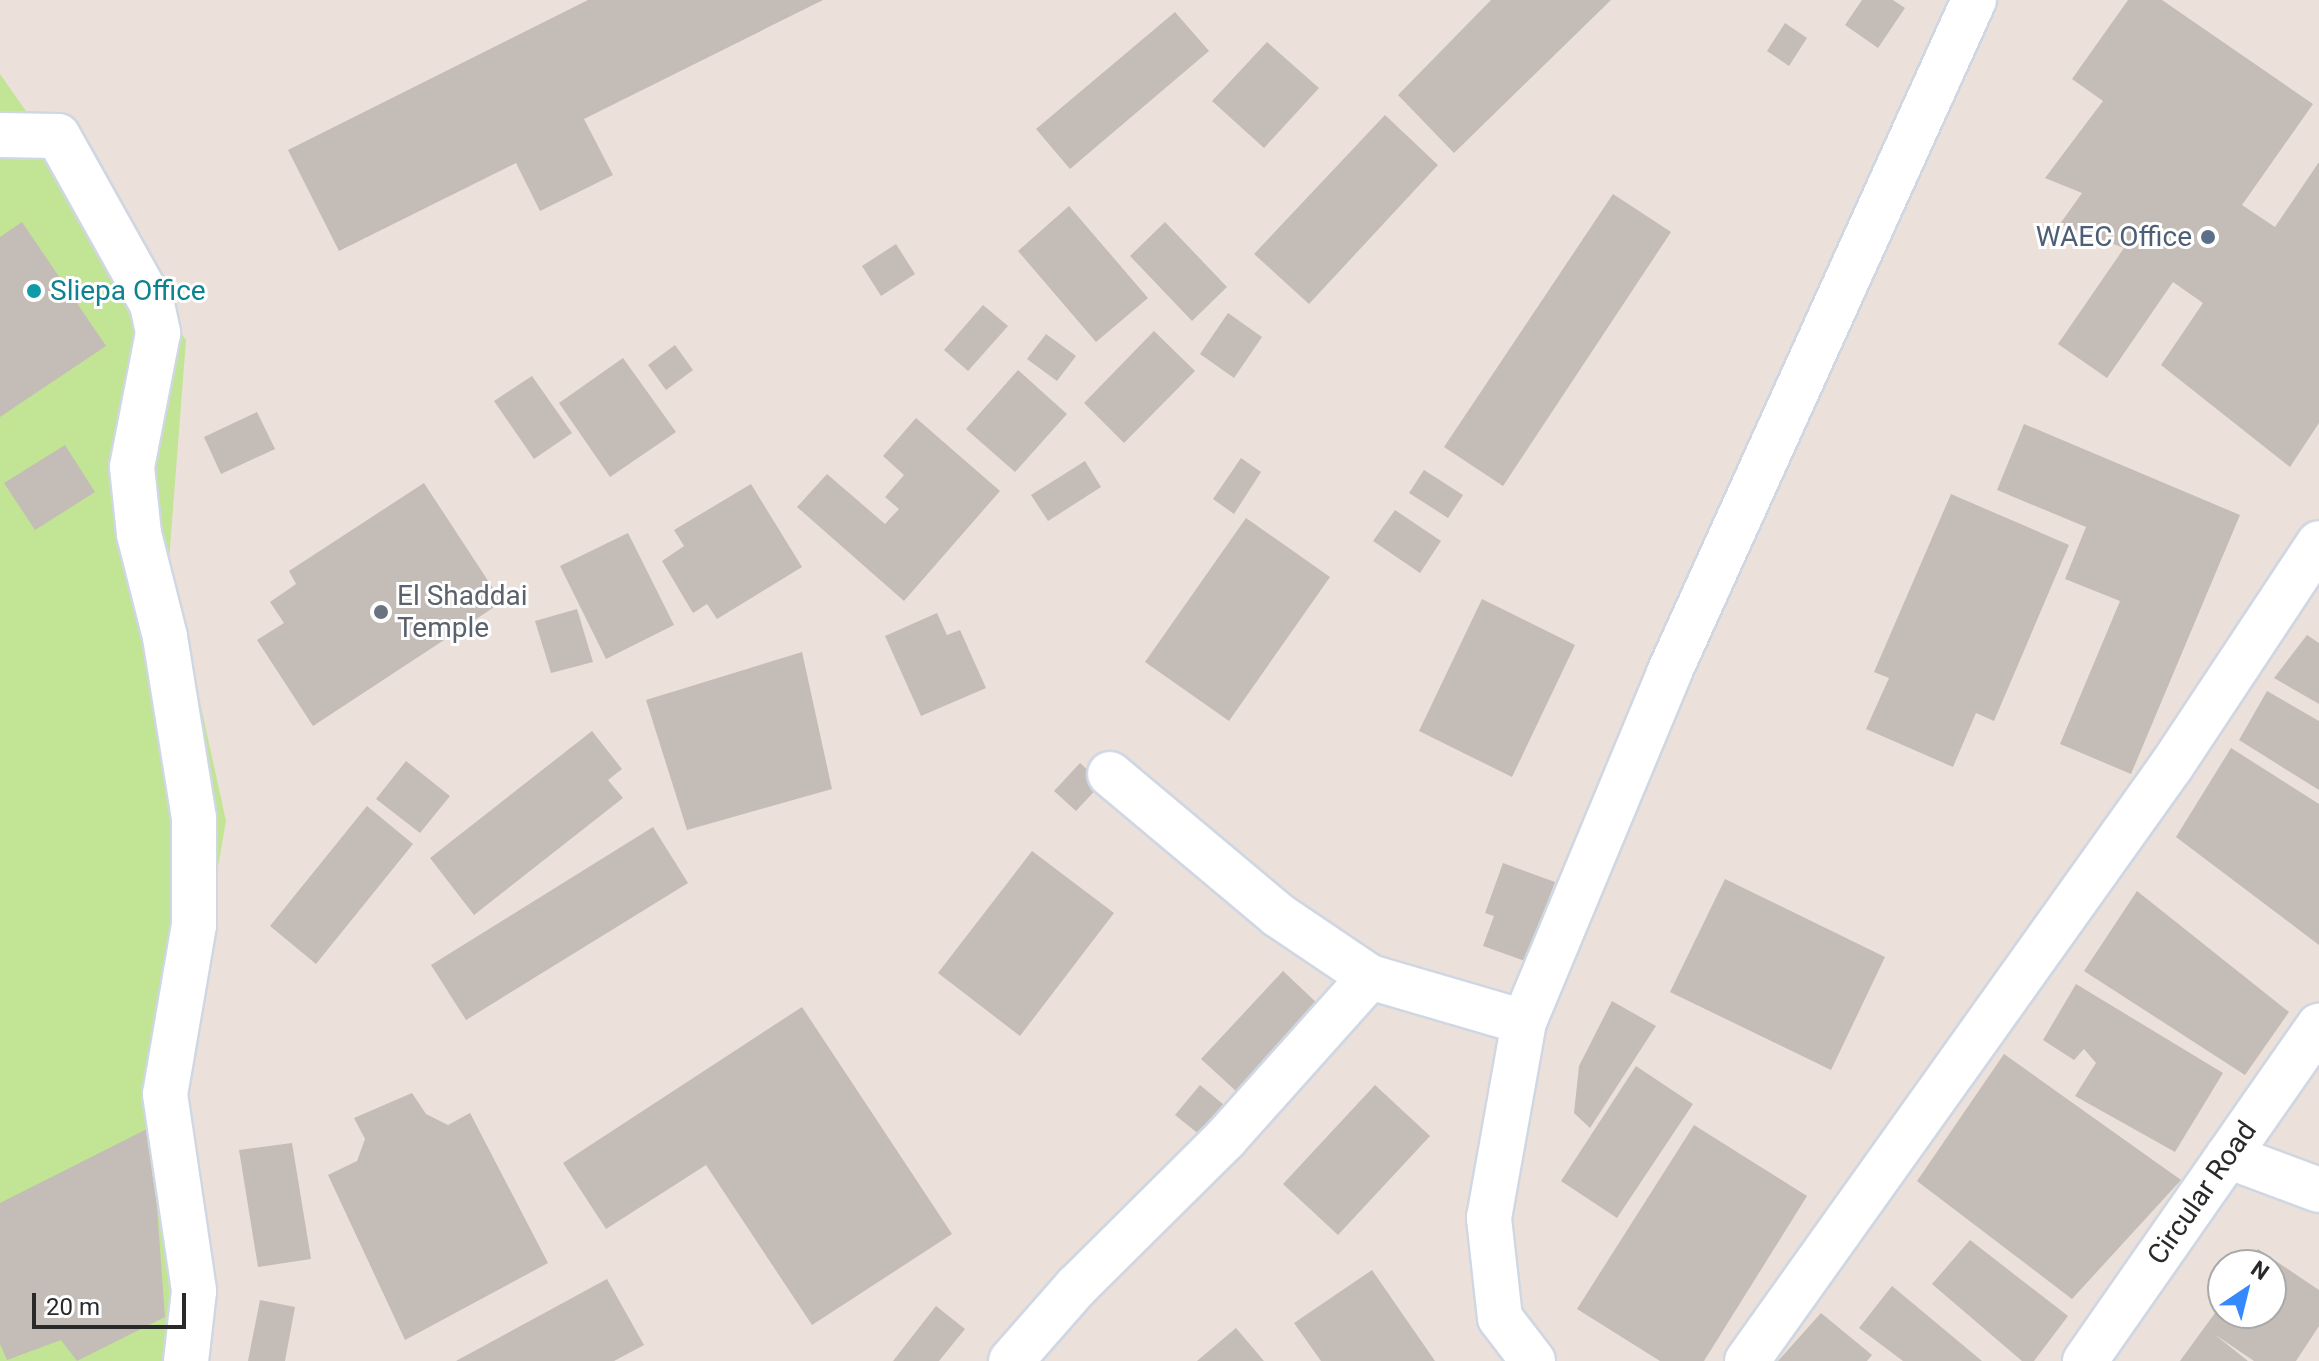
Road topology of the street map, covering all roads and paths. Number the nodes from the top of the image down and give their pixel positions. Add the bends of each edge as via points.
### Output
1 (1974, 0) edge
2 (0, 135) edge
3 (2319, 543) edge
4 (1110, 774) dead end
5 (1370, 977) junction
6 (1524, 1022) junction
7 (2319, 1025) edge
8 (2228, 1156) junction
9 (2319, 1190) edge
10 (186, 1361) edge
11 (1011, 1361) edge
12 (1533, 1361) edge
13 (1747, 1361) edge
14 (2085, 1361) edge

1 - 6 street via 1675,659
2 - 10 street via 58,136 152,304 158,333 132,467 139,534 165,637 194,818 194,925 165,1094 194,1291
3 - 13 street via 2172,765
4 - 5 street via 1278,915
5 - 6 street
5 - 11 street via 1226,1138 1077,1286
6 - 12 street via 1489,1218 1500,1318
7 - 8 street, Circular Road
8 - 9 street
8 - 14 street, Circular Road

